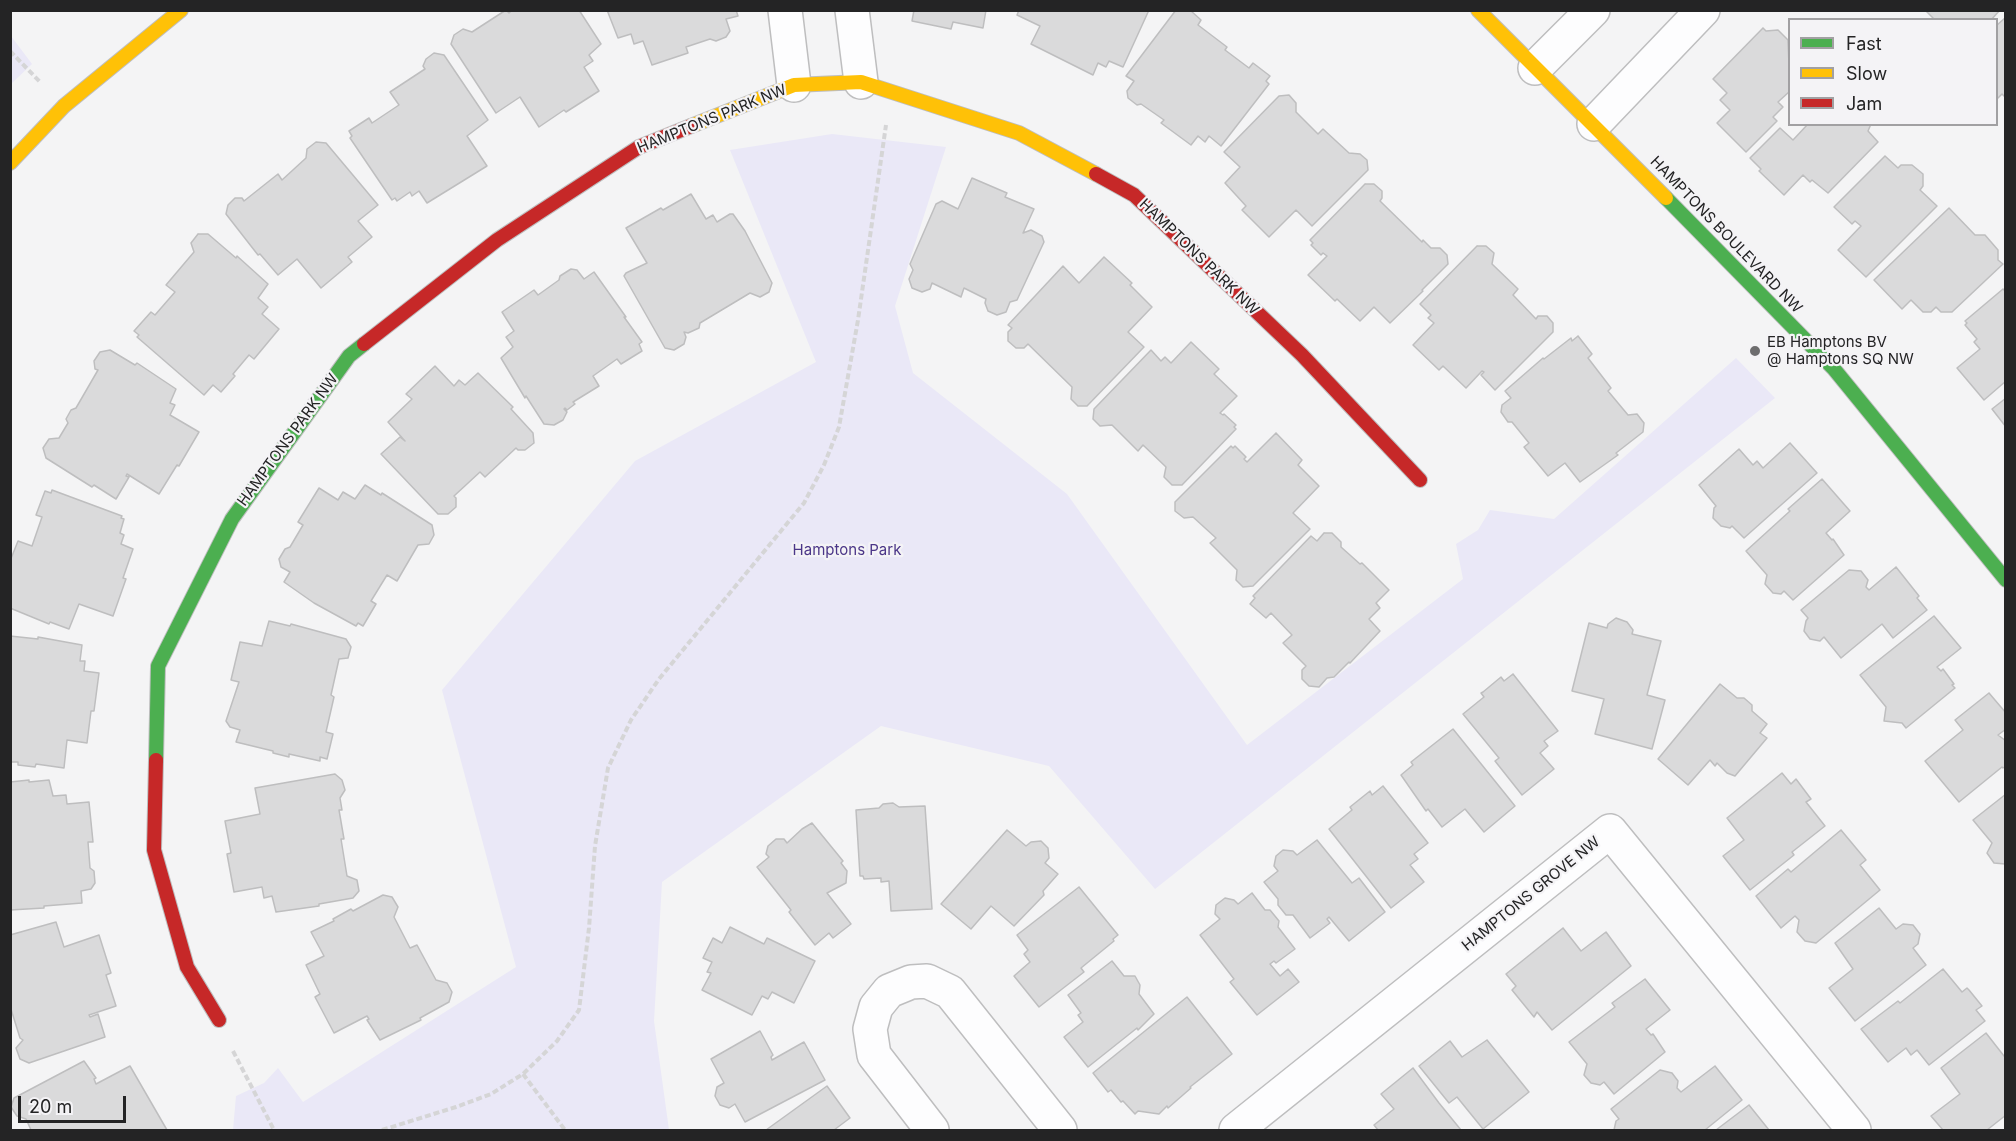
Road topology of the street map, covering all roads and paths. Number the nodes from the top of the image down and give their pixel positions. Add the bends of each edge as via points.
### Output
1 (181, 10) edge
2 (785, 10) edge
3 (852, 10) edge
4 (1478, 10) edge
5 (1593, 10) edge
6 (1703, 10) edge
7 (10, 51) edge
8 (1535, 68) junction
9 (861, 82) junction
10 (794, 85) junction
11 (64, 106) junction
12 (1594, 124) junction
13 (886, 127) dead end
14 (10, 163) edge
15 (1420, 480) dead end
16 (2006, 580) edge
17 (219, 1020) joint
18 (523, 1074) junction
19 (274, 1131) edge
20 (382, 1131) edge
21 (565, 1131) edge
22 (932, 1131) edge
23 (1060, 1131) edge
24 (1236, 1131) edge
25 (1854, 1131) edge

1 - 11 street
2 - 10 street, HAMPTONS PARK NW
3 - 9 street
4 - 8 street, HAMPTONS BOULEVARD NW
5 - 8 street
6 - 12 street
7 - 11 path
8 - 12 street, HAMPTONS BOULEVARD NW
9 - 10 street, HAMPTONS PARK NW
9 - 15 street, HAMPTONS PARK NW via 1019,133 1134,195 1302,355
10 - 17 street, HAMPTONS PARK NW via 639,147 497,240 349,356 232,519 158,666 157,700 154,850 187,967
11 - 14 street
12 - 16 street, HAMPTONS BOULEVARD NW via 1834,369
13 - 18 path via 839,427 804,503 659,679 631,720 608,768 595,846 579,1010 558,1041
17 - 19 path
18 - 20 path via 491,1094
18 - 21 path
22 - 23 street via 874,1055 872,1046 870,1029 876,1006 889,991 911,982 927,981 950,992
24 - 25 street, HAMPTONS GROVE NW via 1610,831

